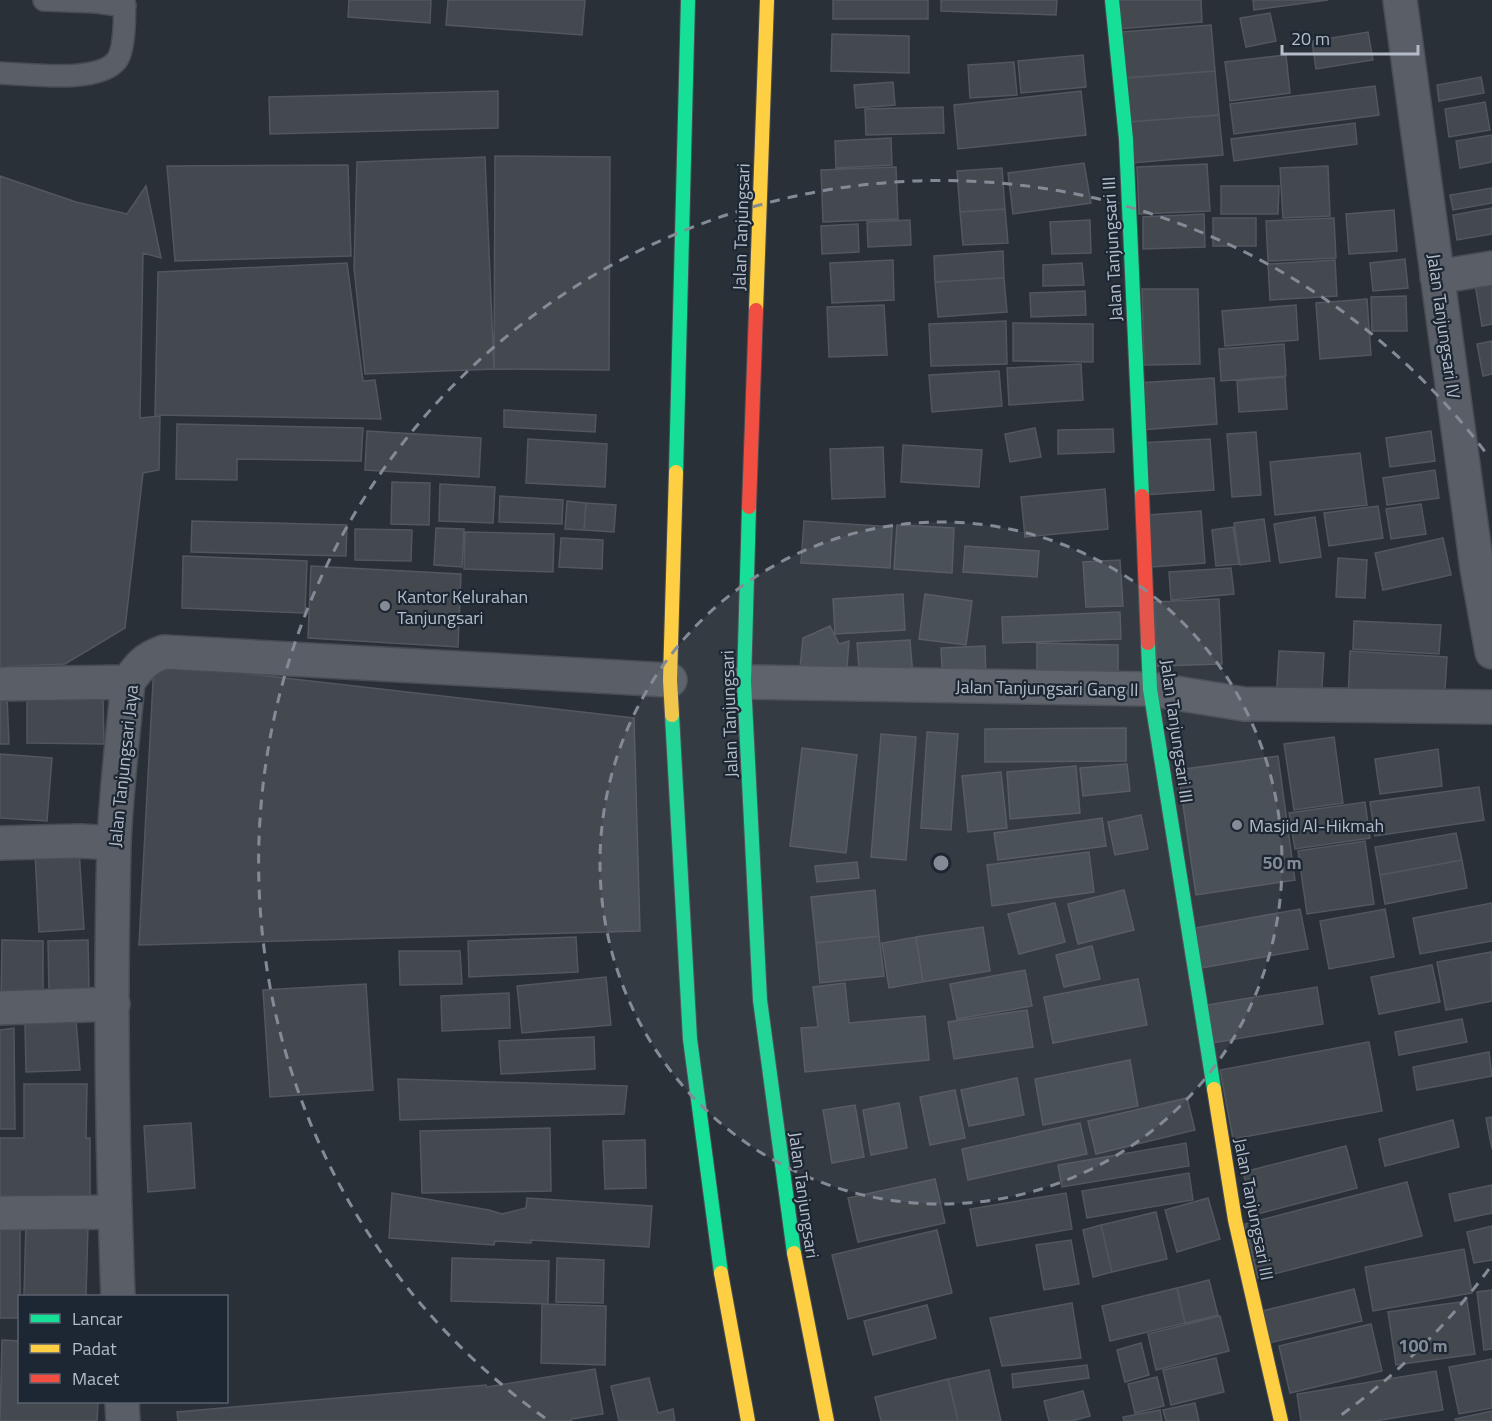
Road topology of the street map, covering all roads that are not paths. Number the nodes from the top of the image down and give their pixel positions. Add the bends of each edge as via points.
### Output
1 (44, 0) edge
2 (688, 0) edge
3 (767, 0) edge
4 (1112, 0) edge
5 (1400, 0) edge
6 (125, 3) edge
7 (0, 73) edge
8 (1492, 268) edge
9 (1437, 278) junction
10 (1485, 566) edge
11 (1492, 652) edge
12 (670, 680) junction
13 (128, 682) junction
14 (744, 682) junction
15 (0, 684) edge
16 (1150, 689) junction
17 (1492, 707) edge
18 (0, 843) edge
19 (114, 843) junction
20 (113, 1004) junction
21 (0, 1008) edge
22 (115, 1212) junction
23 (0, 1213) edge
24 (118, 1295) edge
25 (122, 1403) edge
26 (123, 1421) edge
27 (748, 1421) edge
28 (827, 1421) edge
29 (1281, 1421) edge

1 - 6 lane
2 - 12 main road
3 - 14 main road, Jalan Tanjungsari
4 - 16 main road, Jalan Tanjungsari III via 1126,139
5 - 9 street, Jalan Tanjungsari IV
6 - 7 lane via 122,48 117,60 105,69 82,75
8 - 9 street
9 - 10 street, Jalan Tanjungsari IV
10 - 11 street, Jalan Tanjungsari IV
12 - 13 street, Jalan Tanjungsari Jaya via 164,652 148,658
12 - 27 main road via 690,1039 725,1303
13 - 15 street
13 - 19 street, Jalan Tanjungsari Jaya
14 - 16 street, Jalan Tanjungsari Gang II
14 - 28 main road, Jalan Tanjungsari via 760,1000 791,1239
16 - 17 street, Jalan Tanjungsari Gang II via 1244,704
16 - 29 main road, Jalan Tanjungsari III via 1235,1220
18 - 19 street
19 - 20 street, Jalan Tanjungsari Jaya
20 - 21 street
20 - 22 street, Jalan Tanjungsari Jaya
22 - 23 street
22 - 24 street, Jalan Tanjungsari Jaya
25 - 26 street

